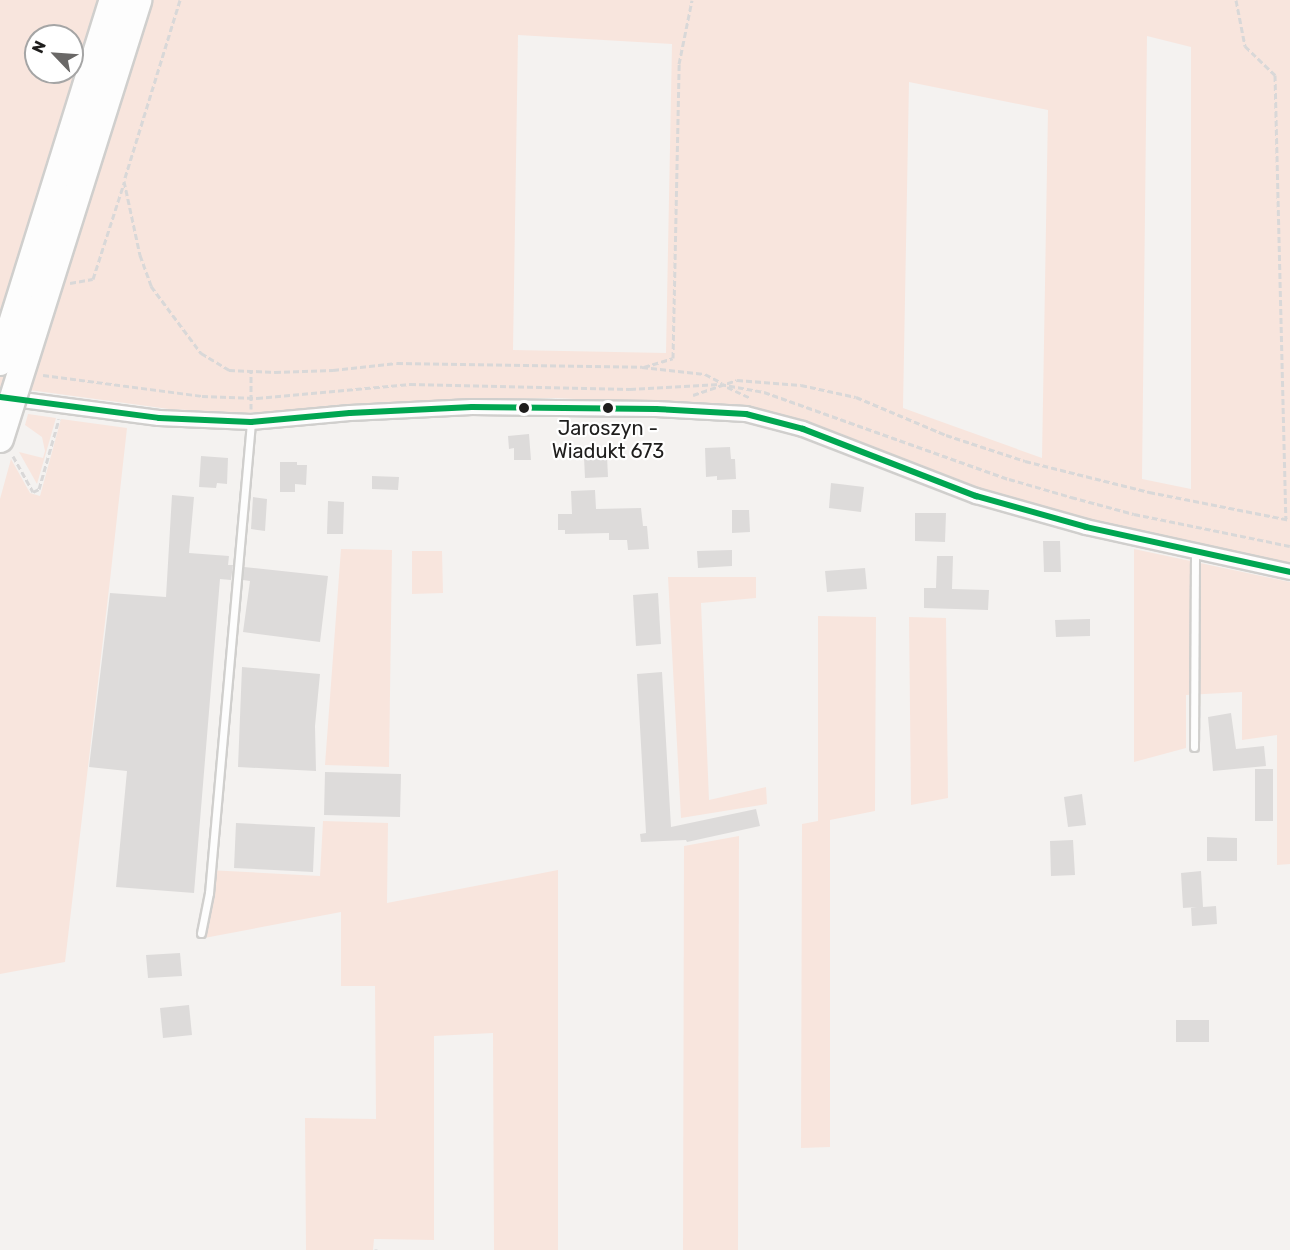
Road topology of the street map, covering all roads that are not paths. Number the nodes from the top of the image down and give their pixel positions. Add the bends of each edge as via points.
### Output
1 (113, 0) edge
2 (138, 0) edge
3 (0, 362) edge
4 (0, 397) edge
5 (251, 422) junction
6 (5, 445) edge
7 (1195, 551) junction
8 (1290, 572) edge
9 (1194, 747) dead end
10 (201, 933) dead end

1 - 3 highway, bridge
2 - 6 highway, bridge
4 - 5 street via 159,418
5 - 7 street via 472,407 746,414 803,429 976,496 1086,527
5 - 10 lane via 209,893
7 - 8 street
7 - 9 lane

